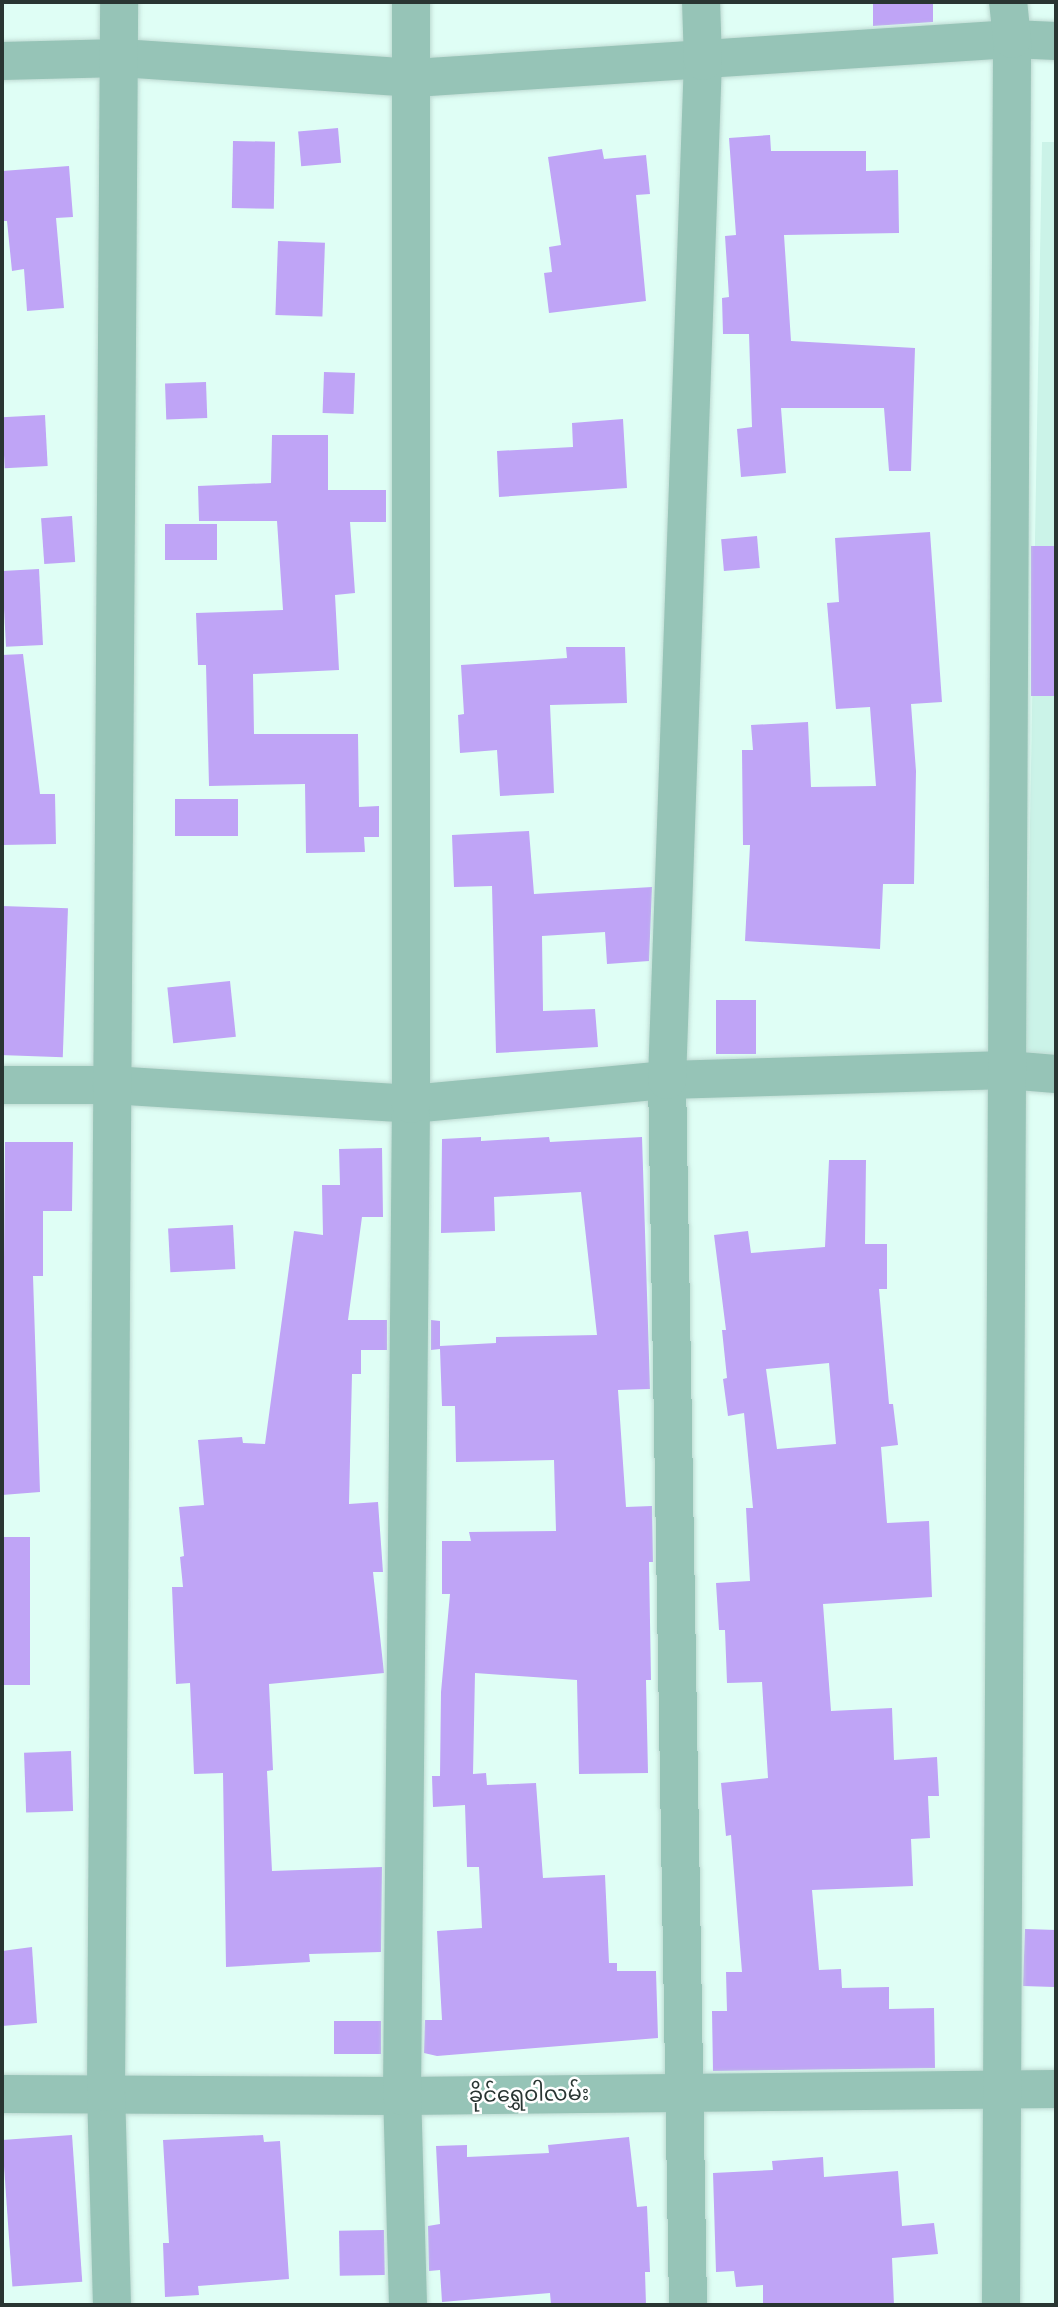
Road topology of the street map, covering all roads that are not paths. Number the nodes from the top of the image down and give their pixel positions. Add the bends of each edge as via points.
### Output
1 (120, 2) edge
2 (411, 2) edge
3 (701, 2) edge
4 (1008, 2) edge
5 (1012, 39) junction
6 (1056, 41) edge
7 (121, 58) junction
8 (2, 61) edge
9 (703, 61) junction
10 (414, 78) junction
11 (1007, 1070) junction
12 (1056, 1074) edge
13 (667, 1080) junction
14 (2, 1085) edge
15 (111, 1085) junction
16 (411, 1104) junction
17 (1002, 2088) junction
18 (1056, 2089) edge
19 (682, 2090) junction
20 (106, 2092) junction
21 (2, 2094) edge
22 (402, 2096) junction
23 (112, 2305) edge
24 (408, 2305) edge
25 (688, 2305) edge
26 (1001, 2305) edge

1 - 7 street
2 - 10 street
3 - 9 street
4 - 5 street
5 - 6 street
5 - 9 street
5 - 11 street
7 - 8 street
7 - 10 street
7 - 15 street
9 - 10 street
9 - 13 street
10 - 16 street
11 - 12 street
11 - 13 street
11 - 17 street
13 - 16 street
13 - 19 street
14 - 15 street
15 - 16 street
15 - 20 street
16 - 22 street
17 - 18 street, ခိုင်ရွှေဝါလမ်း
17 - 19 street, ခိုင်ရွှေဝါလမ်း
17 - 26 street
19 - 22 street, ခိုင်ရွှေဝါလမ်း
19 - 25 street
20 - 21 street, ခိုင်ရွှေဝါလမ်း
20 - 22 street, ခိုင်ရွှေဝါလမ်း
20 - 23 street
22 - 24 street

